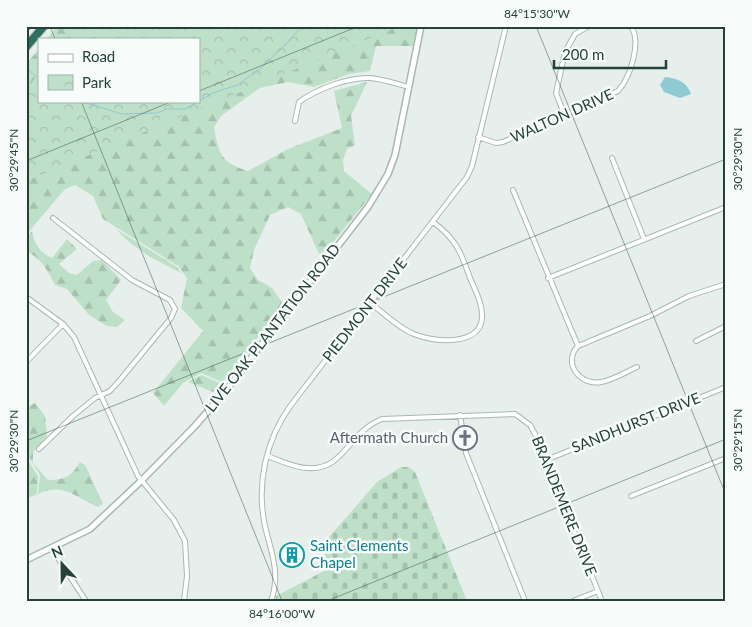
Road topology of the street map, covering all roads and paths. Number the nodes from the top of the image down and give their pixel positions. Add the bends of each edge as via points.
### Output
1 (44, 26) edge
2 (421, 26) edge
3 (506, 26) edge
4 (589, 26) edge
5 (631, 26) edge
6 (26, 47) edge
7 (409, 87) junction
8 (564, 114) junction
9 (295, 122) dead end
10 (478, 137) junction
11 (612, 158) dead end
12 (513, 190) dead end
13 (726, 207) edge
14 (53, 218) dead end
15 (433, 222) junction
16 (644, 240) junction
17 (548, 278) junction
18 (726, 284) edge
19 (26, 297) edge
20 (370, 303) junction
21 (63, 324) junction
22 (726, 326) edge
23 (696, 341) dead end
24 (578, 346) junction
25 (26, 362) edge
26 (637, 368) dead end
27 (726, 387) edge
28 (101, 395) junction
29 (460, 415) junction
30 (39, 449) dead end
31 (267, 456) junction
32 (726, 458) edge
33 (546, 460) junction
34 (142, 481) junction
35 (631, 496) dead end
36 (52, 549) junction
37 (26, 560) edge
38 (598, 591) junction
39 (86, 601) edge
40 (184, 601) edge
41 (271, 601) edge
42 (525, 601) edge
43 (573, 601) edge
44 (602, 601) edge

1 - 6 highway
2 - 7 street, LIVE OAK PLANTATION ROAD
3 - 10 street, PIEDMONT DRIVE
4 - 8 street via 575,34 565,52 556,93
5 - 8 street, WALTON DRIVE via 637,36 628,77 618,92
7 - 9 street via 368,78 345,82 299,102
7 - 34 street, LIVE OAK PLANTATION ROAD via 395,155 375,197 224,393
8 - 10 street, WALTON DRIVE via 503,142
10 - 15 street, PIEDMONT DRIVE via 471,171
11 - 16 street
12 - 17 street
13 - 16 street
14 - 28 street via 132,280 166,296 175,306 172,318 130,369 110,391
15 - 20 street, PIEDMONT DRIVE
15 - 20 street via 451,236 462,255 481,308 482,320 477,331 458,339 423,338 412,334
16 - 17 street
17 - 24 street
18 - 24 street via 689,296
19 - 21 street
20 - 31 street, PIEDMONT DRIVE via 284,415
21 - 25 street
21 - 28 street via 80,347
22 - 23 street
24 - 26 street via 572,355 572,370 584,379 601,382
27 - 33 street, SANDHURST DRIVE
28 - 30 street via 73,416
28 - 34 street
29 - 31 street via 382,419 364,429 336,460 322,467 306,468
29 - 33 street, BRANDEMERE DRIVE via 507,413 519,417 530,425
29 - 42 street via 466,453
31 - 41 street, PIEDMONT DRIVE via 262,504 276,568
32 - 35 street
33 - 38 street, BRANDEMERE DRIVE
34 - 36 street, LIVE OAK PLANTATION ROAD via 90,529
34 - 40 street via 174,520 185,541 188,561
36 - 37 street, LIVE OAK PLANTATION ROAD
36 - 39 street
38 - 43 street
38 - 44 street, BRANDEMERE DRIVE

